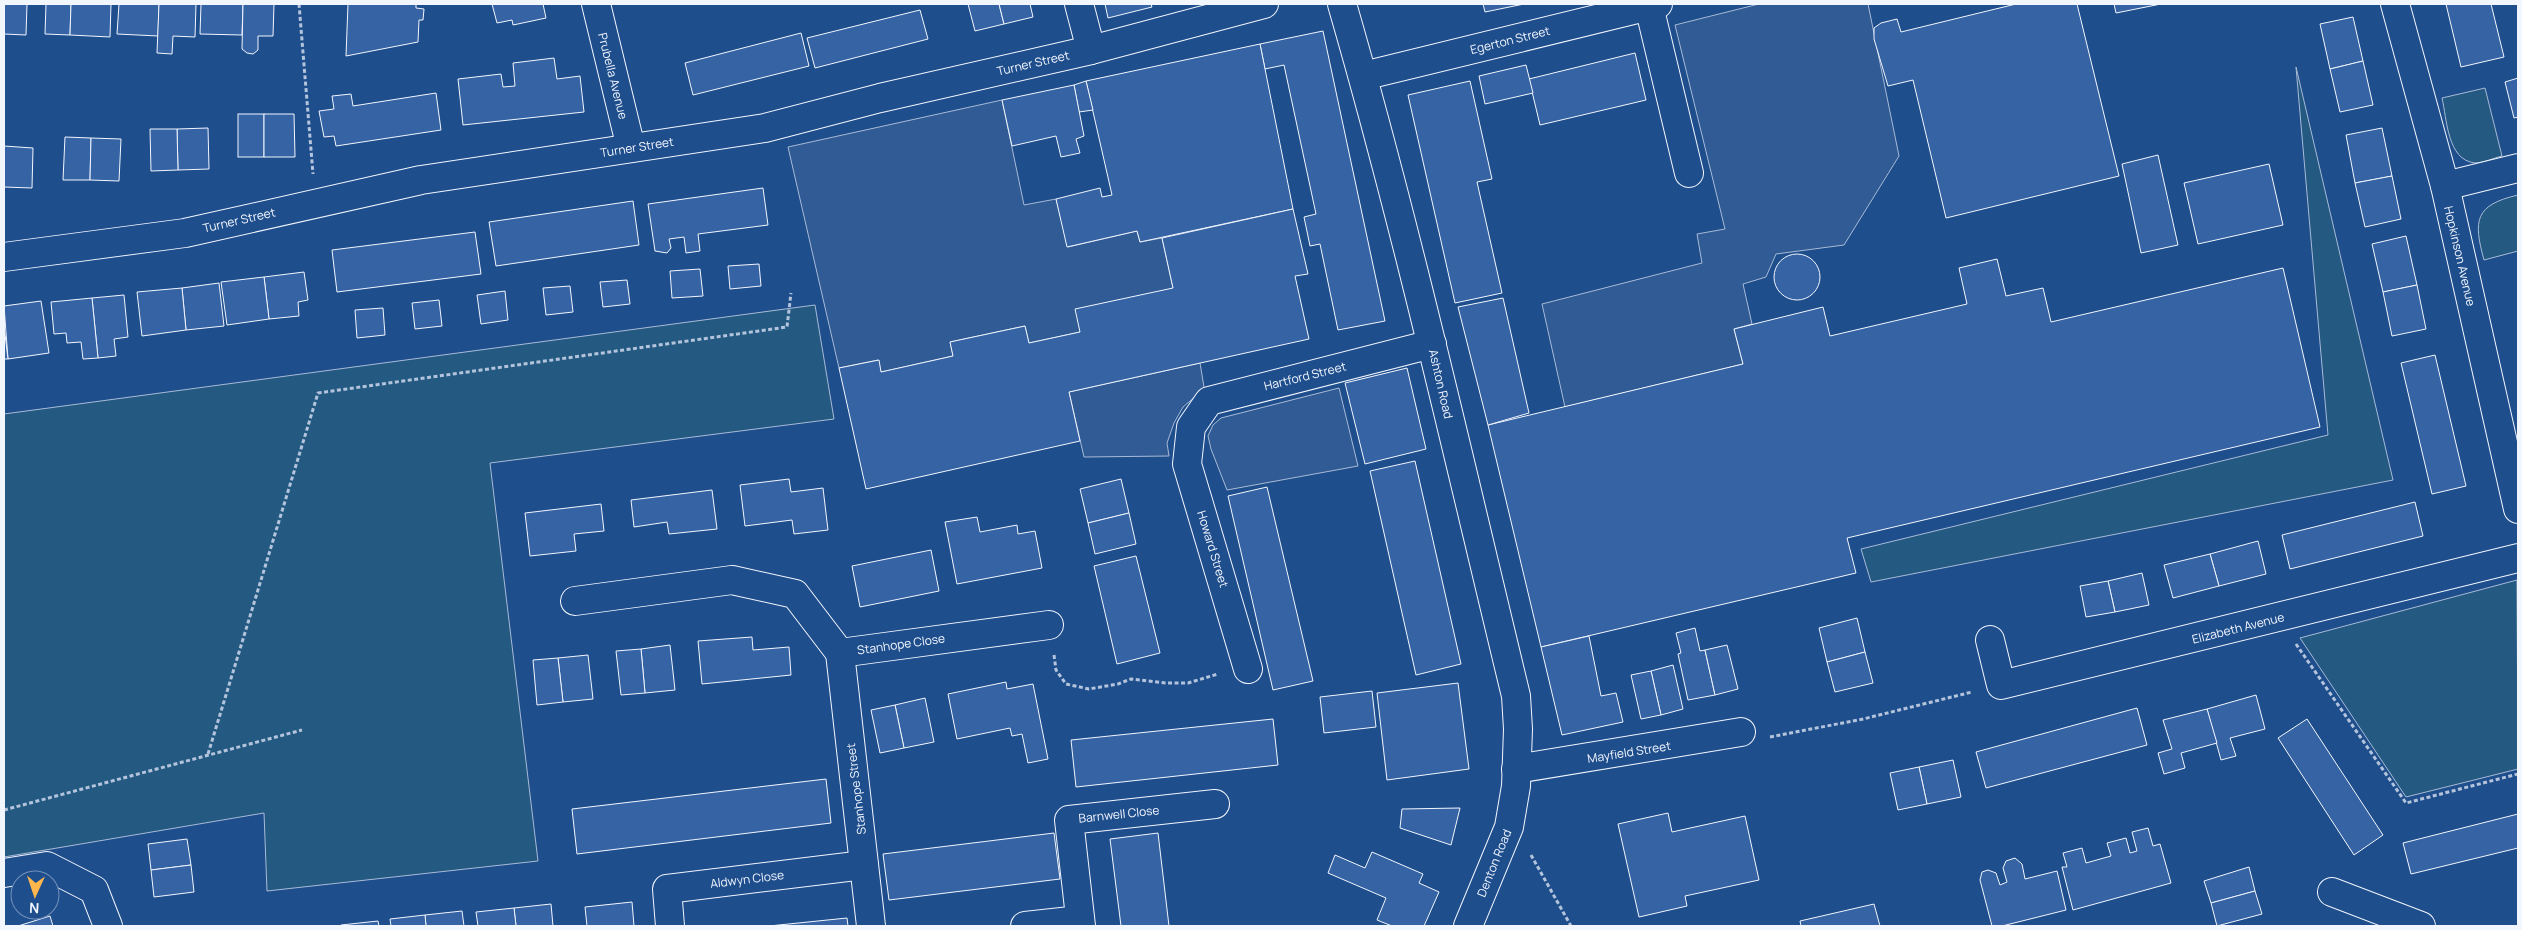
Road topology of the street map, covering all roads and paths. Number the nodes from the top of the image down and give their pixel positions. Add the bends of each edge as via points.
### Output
1 (299, 4) edge
2 (596, 4) edge
3 (1079, 4) edge
4 (1264, 4) edge
5 (1342, 4) edge
6 (2395, 4) edge
7 (1654, 5) edge
8 (1091, 50) junction
9 (1363, 76) junction
10 (631, 148) junction
11 (2518, 168) edge
12 (1688, 173) dead end
13 (2444, 186) junction
14 (315, 202) junction
15 (4, 257) edge
16 (791, 293) dead end
17 (1432, 344) junction
18 (1190, 427) joint
19 (2518, 509) edge
20 (2518, 558) edge
21 (575, 601) dead end
22 (2275, 619) junction
23 (1049, 625) joint
24 (1990, 640) dead end
25 (840, 653) junction
26 (1248, 669) joint
27 (2001, 685) junction
28 (302, 730) dead end
29 (1740, 732) joint
30 (208, 754) junction
31 (1516, 769) junction
32 (2518, 774) edge
33 (1215, 804) dead end
34 (4, 810) edge
35 (1510, 827) junction
36 (864, 865) junction
37 (4, 873) edge
38 (2332, 892) dead end
39 (1080, 923) edge
40 (108, 926) edge
41 (670, 926) edge
42 (871, 926) edge
43 (1025, 926) edge
44 (1468, 926) edge
45 (1571, 926) edge
46 (2421, 926) edge

1 - 14 path
2 - 10 main road, Prubella Avenue
3 - 8 main road
4 - 8 main road, Turner Street
5 - 9 main road, Ashton Road
6 - 13 main road, Hopkinson Avenue
7 - 9 main road, Egerton Street
7 - 12 main road
8 - 10 main road, Turner Street via 765,128
9 - 17 main road, Ashton Road
10 - 14 main road, Turner Street via 421,180
11 - 13 main road
13 - 19 main road, Hopkinson Avenue
14 - 15 main road, Turner Street via 185,233
16 - 30 path via 787,327 318,393
17 - 18 main road, Hartford Street via 1209,401
17 - 31 main road, Ashton Road via 1516,696
18 - 26 main road, Howard Street via 1187,464
20 - 22 main road, Elizabeth Avenue
21 - 25 main road, Stanhope Close via 732,580 795,594
22 - 27 main road, Elizabeth Avenue
22 - 32 path via 2292,638 2406,803
23 - 25 main road, Stanhope Close
23 - 26 path via 1056,670 1066,684 1089,689 1131,679 1188,683 1211,678 1227,670
24 - 27 main road
25 - 36 main road, Stanhope Street
27 - 29 path via 1862,719 1760,739
28 - 30 path
29 - 31 main road, Mayfield Street
30 - 34 path
31 - 35 main road, Denton Road
33 - 39 main road, Barnwell Close via 1069,820
35 - 44 main road, Denton Road
35 - 45 path via 1537,863
36 - 41 main road, Aldwyn Close via 667,889
36 - 42 main road, Stanhope Street
37 - 40 main road via 47,866 94,890
38 - 46 main road
39 - 43 main road

